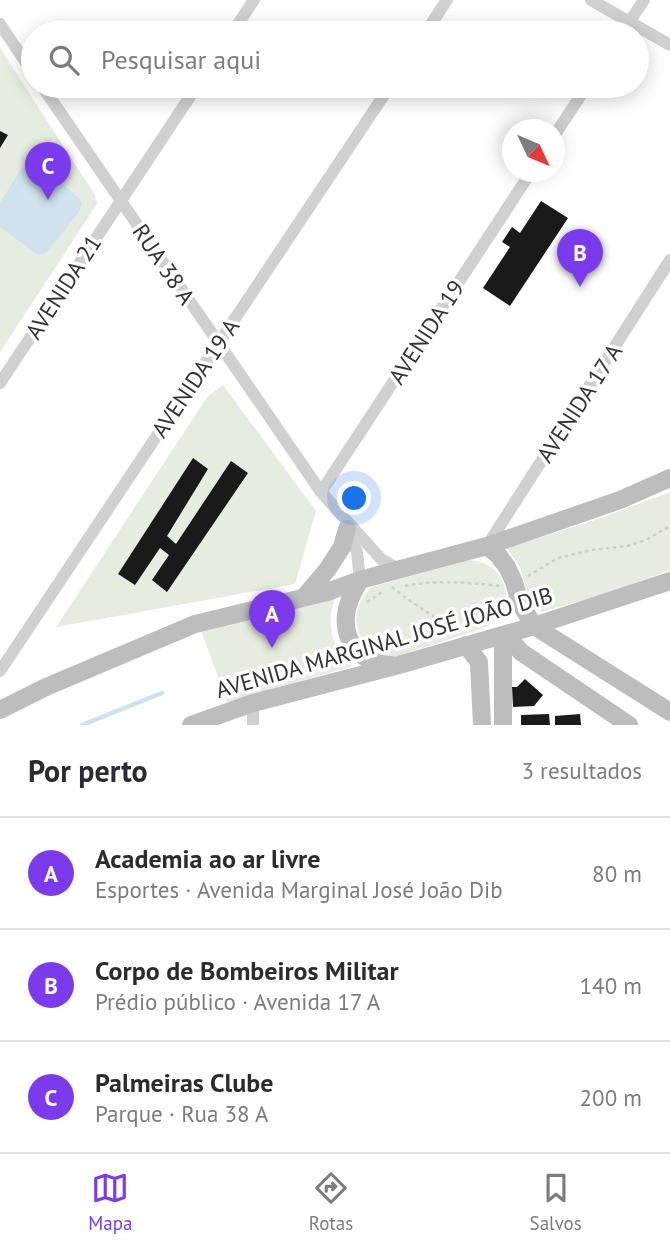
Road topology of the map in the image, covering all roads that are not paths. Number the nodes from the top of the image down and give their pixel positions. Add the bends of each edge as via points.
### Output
1 (254, 0) edge
2 (447, 0) edge
3 (591, 0) edge
4 (644, 0) edge
5 (240, 21) edge
6 (433, 21) edge
7 (627, 21) edge
8 (630, 21) edge
9 (0, 24) edge
10 (649, 33) edge
11 (670, 45) edge
12 (21, 55) edge
13 (50, 98) edge
14 (189, 98) edge
15 (382, 98) edge
16 (579, 98) edge
17 (565, 120) edge
18 (524, 182) edge
19 (121, 200) junction
20 (670, 260) edge
21 (218, 343) junction
22 (0, 383) edge
23 (670, 478) edge
24 (321, 492) junction
25 (336, 509) junction
26 (347, 530) junction
27 (487, 546) junction
28 (391, 577) junction
29 (360, 580) junction
30 (670, 581) edge
31 (303, 598) junction
32 (520, 603) junction
33 (534, 626) junction
34 (504, 635) junction
35 (467, 646) junction
36 (398, 665) junction
37 (0, 671) edge
38 (253, 702) junction
39 (0, 710) edge
40 (670, 712) edge
41 (191, 725) edge
42 (253, 725) edge
43 (482, 725) edge
44 (503, 725) edge
45 (629, 725) edge

1 - 5 street
2 - 6 street
3 - 7 street
4 - 8 street
9 - 12 street
10 - 11 street
13 - 19 street, RUA 38 A
14 - 19 street, AVENIDA 21
15 - 21 street, AVENIDA 19 A
16 - 17 street
18 - 24 street, AVENIDA 19
19 - 21 street, RUA 38 A
19 - 22 street, AVENIDA 21
20 - 27 street, AVENIDA 17 A
21 - 24 street, RUA 38 A
21 - 37 street, AVENIDA 19 A
23 - 27 main road
24 - 25 street, RUA 38 A
25 - 26 street, RUA 38 A
25 - 28 street, RUA 38 A via 382,559
26 - 29 street, RUA 38 A via 357,552
26 - 31 main road via 342,547
27 - 28 main road
27 - 32 main road via 508,567
28 - 29 main road
29 - 31 main road
29 - 36 main road via 345,615 350,641 370,662
30 - 33 main road, AVENIDA MARGINAL JOSÉ JOÃO DIB
31 - 39 main road via 195,624
32 - 33 main road
32 - 34 main road
33 - 34 main road, AVENIDA MARGINAL JOSÉ JOÃO DIB
33 - 40 main road
34 - 35 main road, AVENIDA MARGINAL JOSÉ JOÃO DIB
34 - 44 main road
34 - 45 main road via 521,652
35 - 36 main road, AVENIDA MARGINAL JOSÉ JOÃO DIB
35 - 43 main road via 479,662
36 - 38 main road, AVENIDA MARGINAL JOSÉ JOÃO DIB
38 - 41 main road, AVENIDA MARGINAL JOSÉ JOÃO DIB
38 - 42 street

